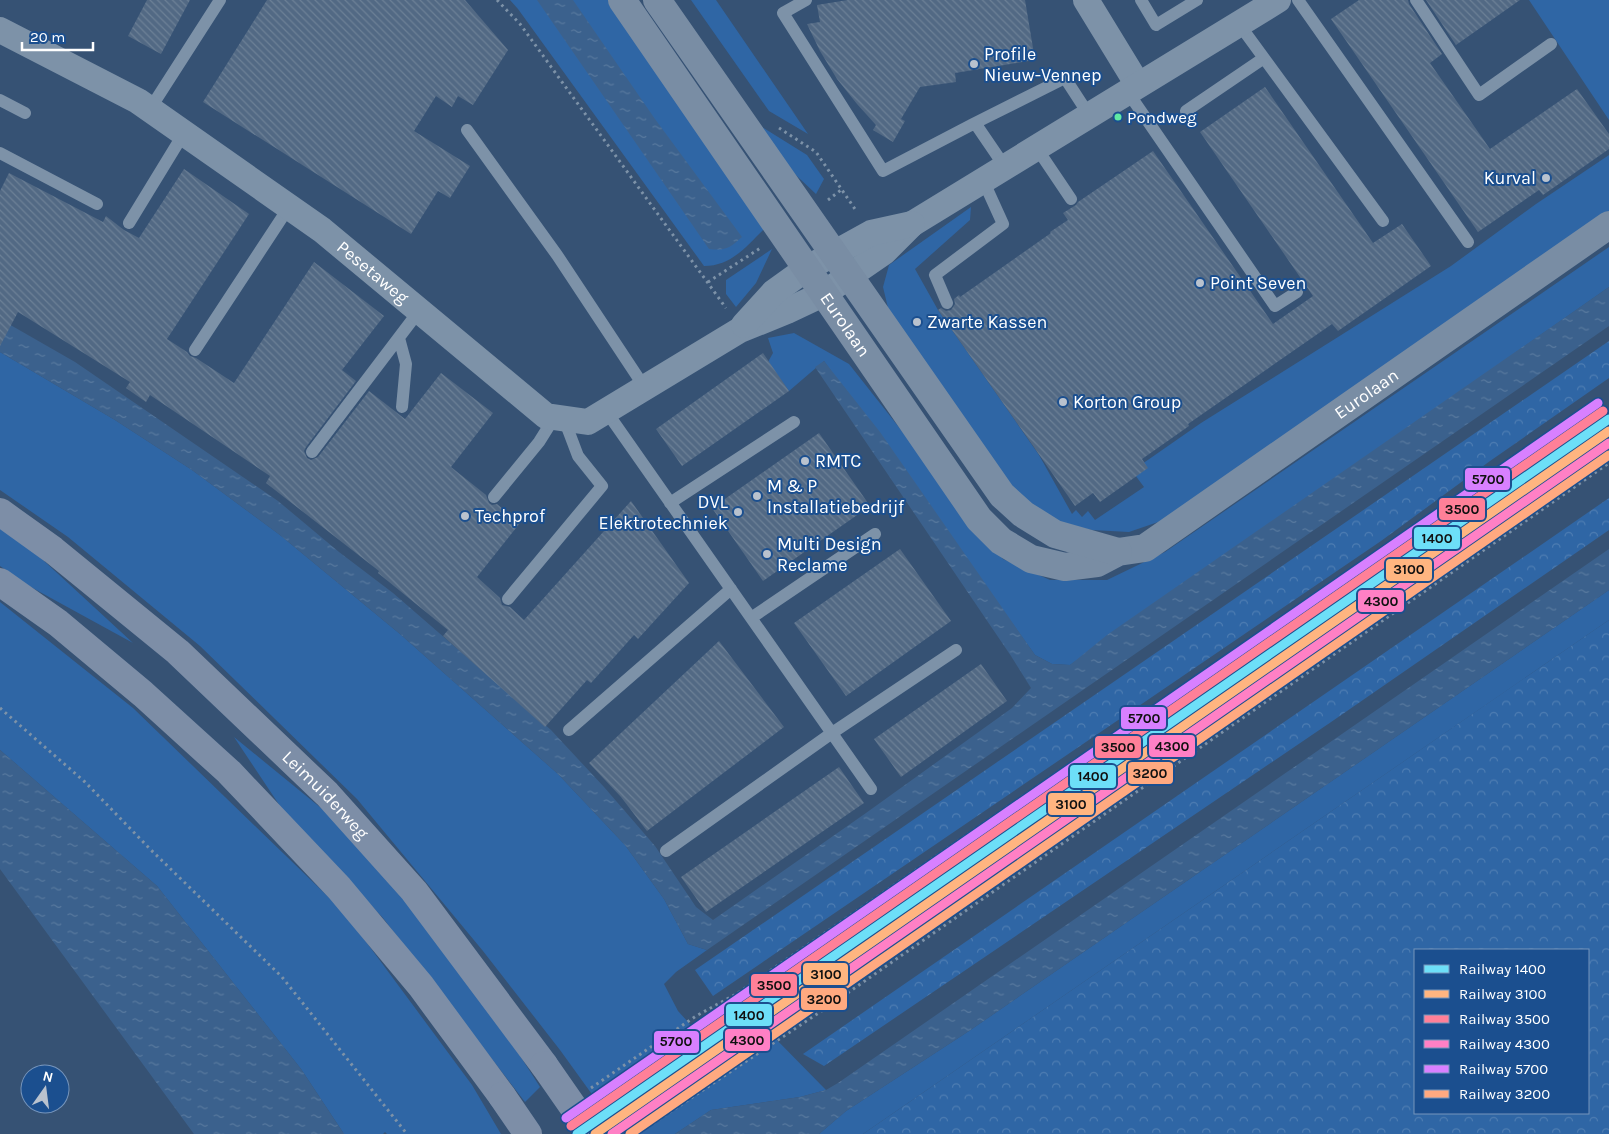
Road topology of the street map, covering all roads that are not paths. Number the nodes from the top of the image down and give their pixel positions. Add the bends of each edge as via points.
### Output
1 (220, 0) edge
2 (622, 0) edge
3 (657, 0) edge
4 (806, 0) edge
5 (1086, 0) edge
6 (1141, 0) edge
7 (1197, 0) edge
8 (1278, 0) edge
9 (1298, 0) edge
10 (1416, 0) edge
11 (1239, 24) junction
12 (0, 30) edge
13 (1551, 44) dead end
14 (1264, 58) junction
15 (1132, 88) junction
16 (0, 100) edge
17 (150, 109) junction
18 (1186, 111) dead end
19 (25, 114) dead end
20 (1089, 115) junction
21 (976, 123) junction
22 (467, 130) dead end
23 (184, 133) junction
24 (1036, 148) junction
25 (0, 153) edge
26 (1005, 167) junction
27 (983, 180) junction
28 (1071, 199) dead end
29 (97, 204) dead end
30 (289, 207) junction
31 (1383, 221) dead end
32 (129, 223) dead end
33 (912, 224) junction
34 (1609, 225) edge
35 (1468, 242) dead end
36 (834, 254) junction
37 (806, 269) junction
38 (850, 277) junction
39 (1297, 292) dead end
40 (823, 294) junction
41 (947, 303) dead end
42 (420, 311) junction
43 (740, 330) junction
44 (399, 338) junction
45 (195, 350) dead end
46 (645, 388) junction
47 (402, 408) dead end
48 (606, 411) junction
49 (559, 418) junction
50 (794, 422) dead end
51 (312, 452) dead end
52 (494, 497) dead end
53 (670, 503) junction
54 (0, 512) edge
55 (874, 534) dead end
56 (1118, 552) junction
57 (0, 582) edge
58 (731, 589) junction
59 (508, 599) dead end
60 (751, 618) junction
61 (956, 650) dead end
62 (569, 730) dead end
63 (832, 733) junction
64 (871, 789) dead end
65 (666, 851) dead end
66 (528, 1134) edge
67 (592, 1134) edge

1 - 17 lane
2 - 37 main road, Eurolaan
3 - 36 main road, Eurolaan
4 - 21 lane via 783,13 883,172
5 - 15 street
6 - 7 lane via 1156,25
8 - 11 street
9 - 35 lane
10 - 13 lane via 1480,95
11 - 14 lane
11 - 15 street
12 - 17 street, Pesetaweg
14 - 18 lane
14 - 31 lane
15 - 20 street
15 - 39 lane via 1275,306
16 - 19 lane
17 - 23 street, Pesetaweg
20 - 21 lane via 1065,78
20 - 24 street
21 - 26 lane
22 - 46 lane via 557,255
23 - 30 street, Pesetaweg
23 - 32 lane
24 - 26 street
24 - 28 lane
25 - 29 lane
26 - 27 street
27 - 33 street
27 - 41 lane via 1003,224 935,275
30 - 42 street, Pesetaweg via 322,230
30 - 45 lane
33 - 36 street via 871,232
33 - 38 street via 884,252
34 - 56 main road, Eurolaan via 1145,548
36 - 37 street, Pesetaweg
36 - 38 main road, Eurolaan
37 - 40 main road, Eurolaan
37 - 43 street, Pesetaweg via 774,292
38 - 40 street, Pesetaweg
38 - 56 main road, Eurolaan via 1002,494 1023,514 1055,534
40 - 43 street, Pesetaweg
40 - 56 main road, Eurolaan via 979,519 1001,541 1031,559 1065,567 1097,563
42 - 44 lane
42 - 49 street, Pesetaweg via 546,416
43 - 46 street, Pesetaweg
44 - 47 lane via 406,364
44 - 51 lane
46 - 48 street, Pesetaweg
48 - 49 street, Pesetaweg via 588,422
48 - 53 lane
49 - 52 lane
49 - 59 lane via 578,456 602,486
50 - 53 lane
53 - 58 lane
54 - 67 main road, Leimuiderweg, bridge via 53,550 178,652 327,794 414,891
55 - 60 lane
57 - 66 main road, bridge via 58,623 229,772 339,888 421,986
58 - 60 lane
58 - 62 lane
60 - 63 lane
61 - 63 lane
63 - 64 lane
63 - 65 lane

